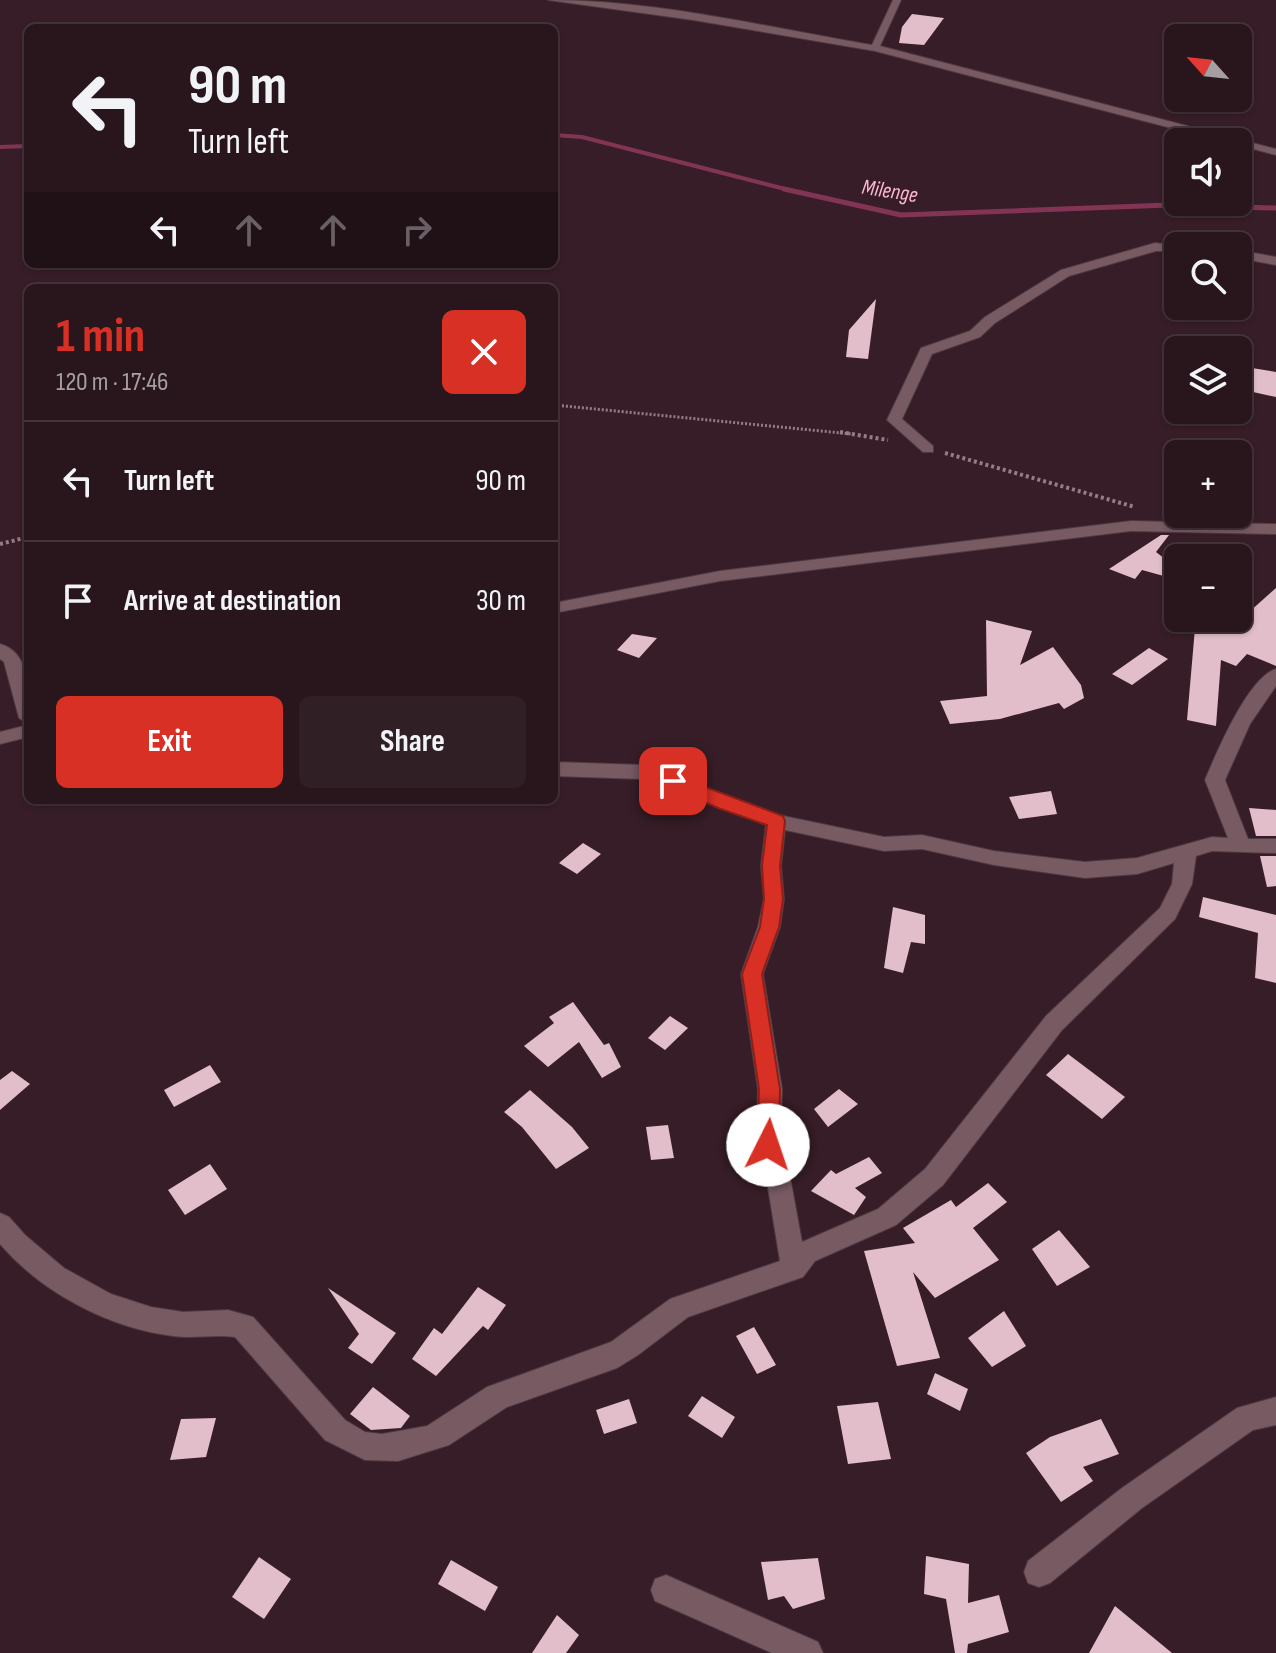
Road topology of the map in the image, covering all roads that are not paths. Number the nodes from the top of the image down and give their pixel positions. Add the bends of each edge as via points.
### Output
1 (552, 0) edge
2 (897, 0) edge
3 (875, 48) junction
4 (1276, 152) edge
5 (1164, 247) edge
6 (1252, 257) edge
7 (1276, 261) edge
8 (928, 449) road end
9 (1276, 529) edge
10 (558, 607) edge
11 (0, 650) edge
12 (1276, 675) edge
13 (24, 703) edge
14 (24, 732) edge
15 (0, 739) edge
16 (24, 743) edge
17 (558, 769) edge
18 (776, 821) junction
19 (1276, 846) edge
20 (1241, 847) junction
21 (1186, 851) junction
22 (0, 1225) edge
23 (794, 1268) junction
24 (1276, 1411) edge
25 (1039, 1572) dead end
26 (666, 1590) dead end
27 (807, 1653) edge

1 - 3 street via 681,15
2 - 3 street
3 - 4 street
5 - 8 street via 1080,266 975,334 926,351 894,420
6 - 7 street
9 - 10 street via 1131,526 735,574
11 - 13 street via 12,659
12 - 20 street via 1255,703 1215,780
14 - 15 street
15 - 16 street
17 - 18 street via 644,772
18 - 21 street via 884,844 922,842 1085,870 1137,866
18 - 23 street via 774,899 752,974 770,1089 768,1145
19 - 20 street
20 - 21 street via 1212,844
21 - 23 street via 1173,906 1054,1023 934,1177 887,1217 806,1253
22 - 23 street via 28,1257 120,1310 175,1324 246,1328 322,1420 361,1446 381,1449 433,1438 494,1398 625,1349 676,1309
24 - 25 street via 1236,1425
26 - 27 street

